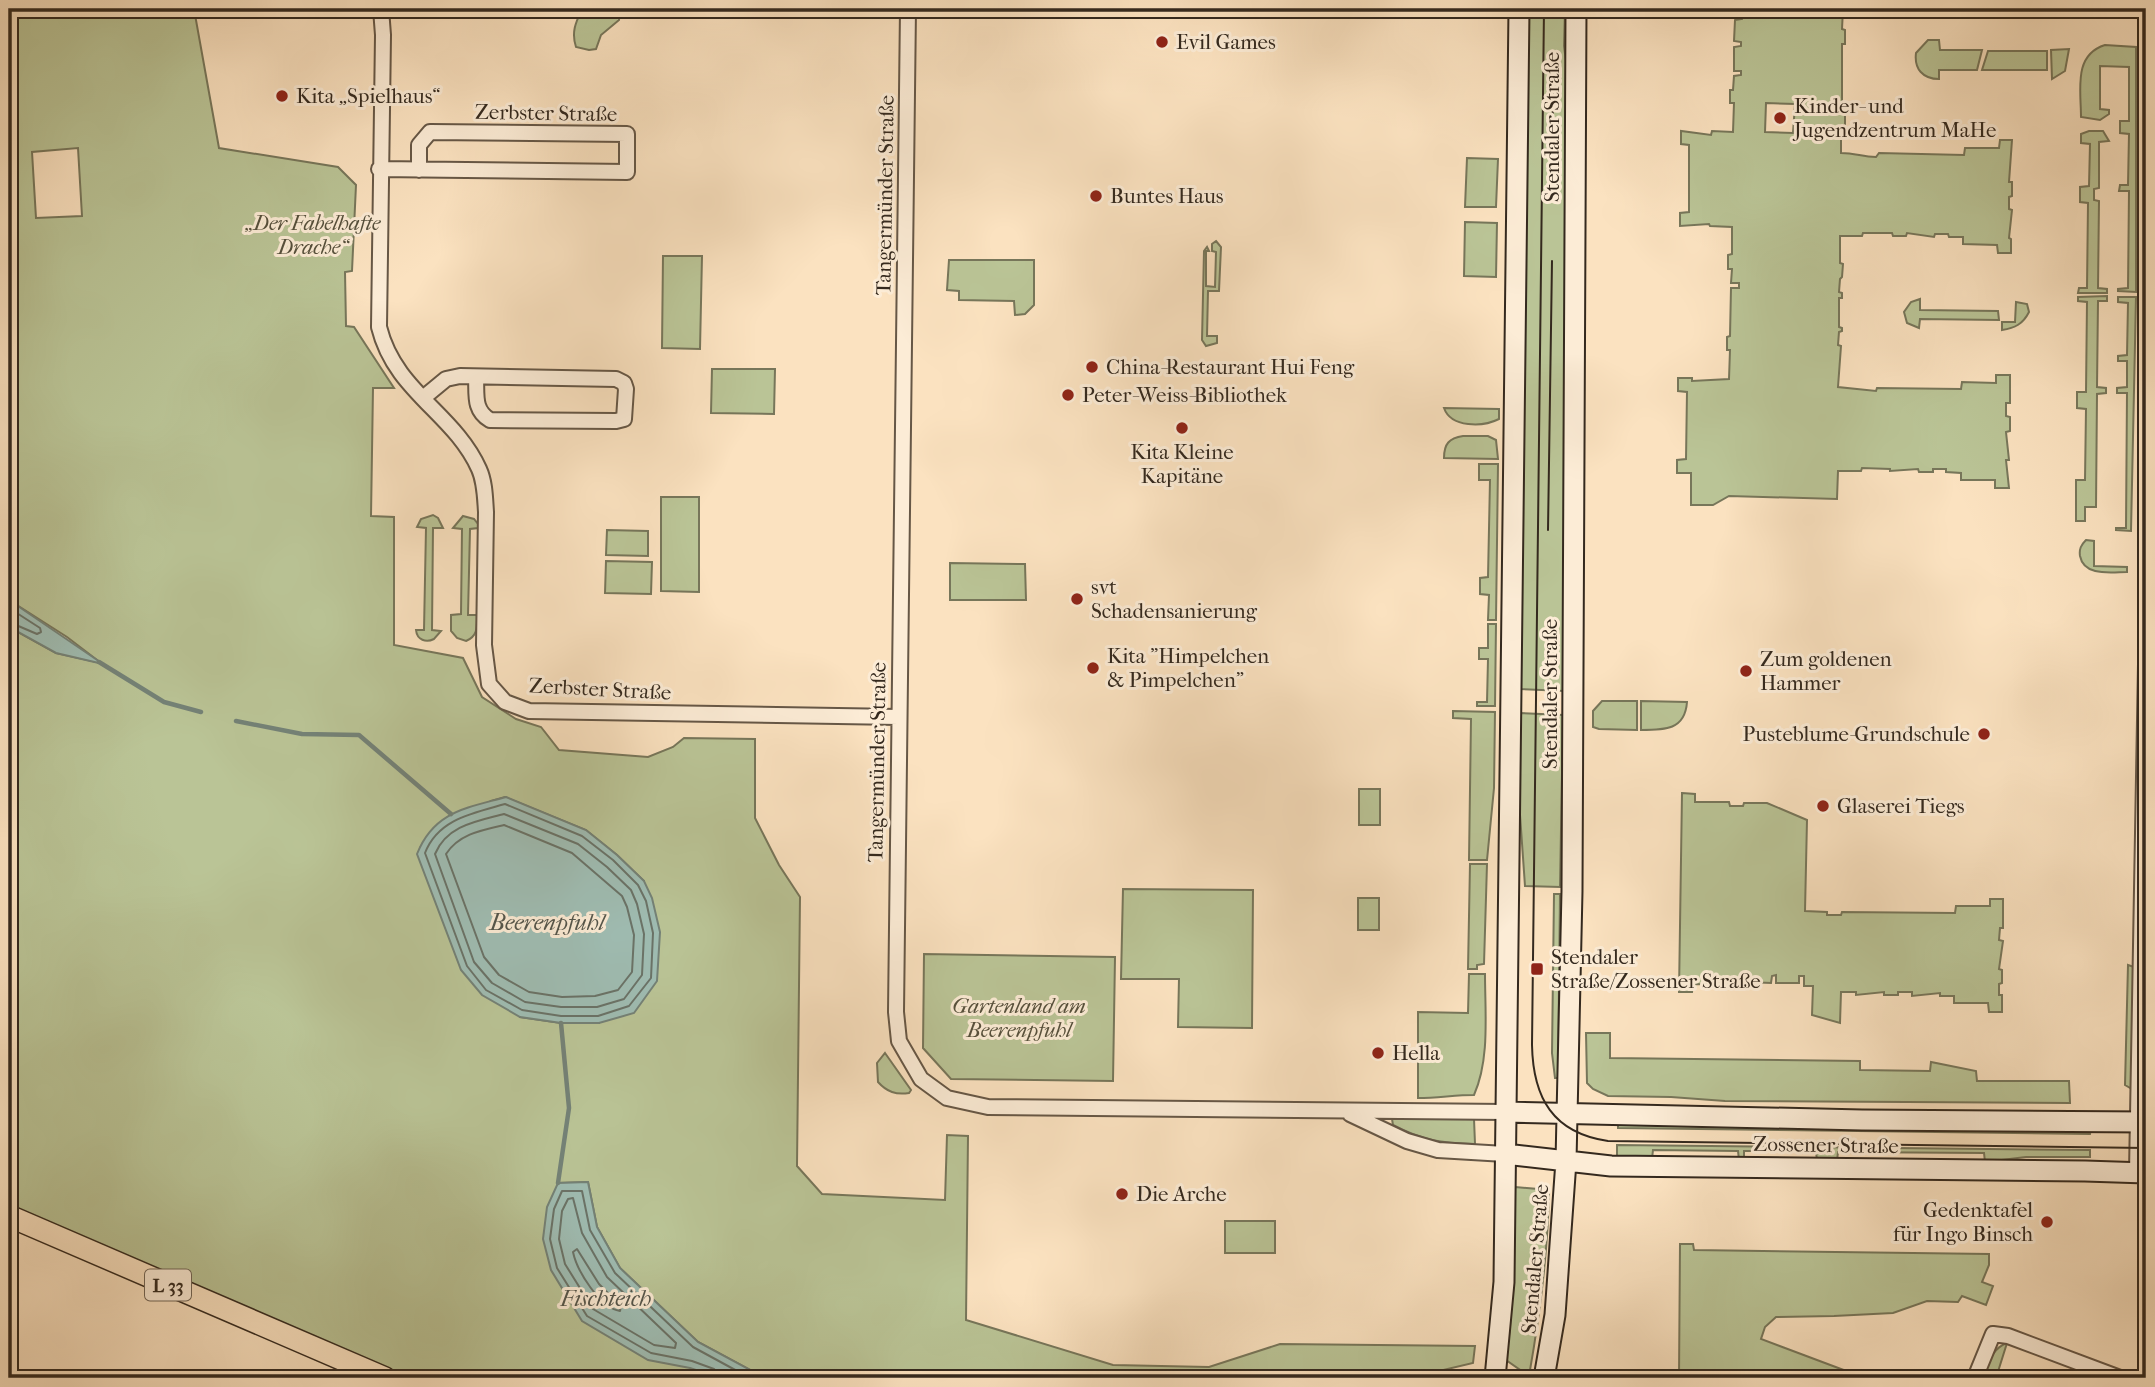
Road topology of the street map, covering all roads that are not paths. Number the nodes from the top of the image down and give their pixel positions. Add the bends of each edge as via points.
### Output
1 (381, 9) edge
2 (908, 9) edge
3 (1519, 9) edge
4 (1576, 9) edge
5 (379, 169) junction
6 (419, 170) junction
7 (476, 377) junction
8 (423, 398) junction
9 (2146, 664) edge
10 (898, 718) junction
11 (2144, 918) edge
12 (1344, 1111) junction
13 (1506, 1112) junction
14 (1567, 1113) junction
15 (2143, 1122) edge
16 (1505, 1154) junction
17 (1566, 1161) junction
18 (2142, 1173) edge
19 (9, 1216) edge
20 (385, 1378) edge
21 (1495, 1378) edge
22 (1544, 1378) edge
23 (1975, 1378) edge
24 (2120, 1378) edge

1 - 5 street, Zerbster Straße
2 - 10 street, Tangermünder Straße
3 - 13 main road, Stendaler Straße
4 - 14 main road, Stendaler Straße
5 - 6 street, Zerbster Straße
5 - 8 street, Zerbster Straße via 379,327 389,358
6 - 6 street, Zerbster Straße via 626,172 627,134 430,132 419,145
7 - 7 street via 615,379 624,383 626,414 616,421 490,420 477,408
7 - 8 street via 446,379
8 - 10 street, Zerbster Straße via 459,437 480,469 486,512 484,662 489,684 505,702 550,712
9 - 11 street
10 - 12 street, Tangermünder Straße via 897,1028 899,1041 921,1079 947,1098 988,1107
11 - 15 street
12 - 13 street, Tangermünder Straße
12 - 16 street, Tangermünder Straße via 1438,1150
13 - 14 main road, Zossener Straße
13 - 16 main road, Stendaler Straße
14 - 15 main road, Zossener Straße
14 - 17 main road, Stendaler Straße
15 - 18 street
16 - 17 main road, Zossener Straße
16 - 21 main road, Stendaler Straße via 1504,1282
17 - 18 main road, Zossener Straße via 1611,1166
17 - 22 main road, Stendaler Straße via 1555,1315
19 - 20 main road, L 33
23 - 24 street via 1993,1334

